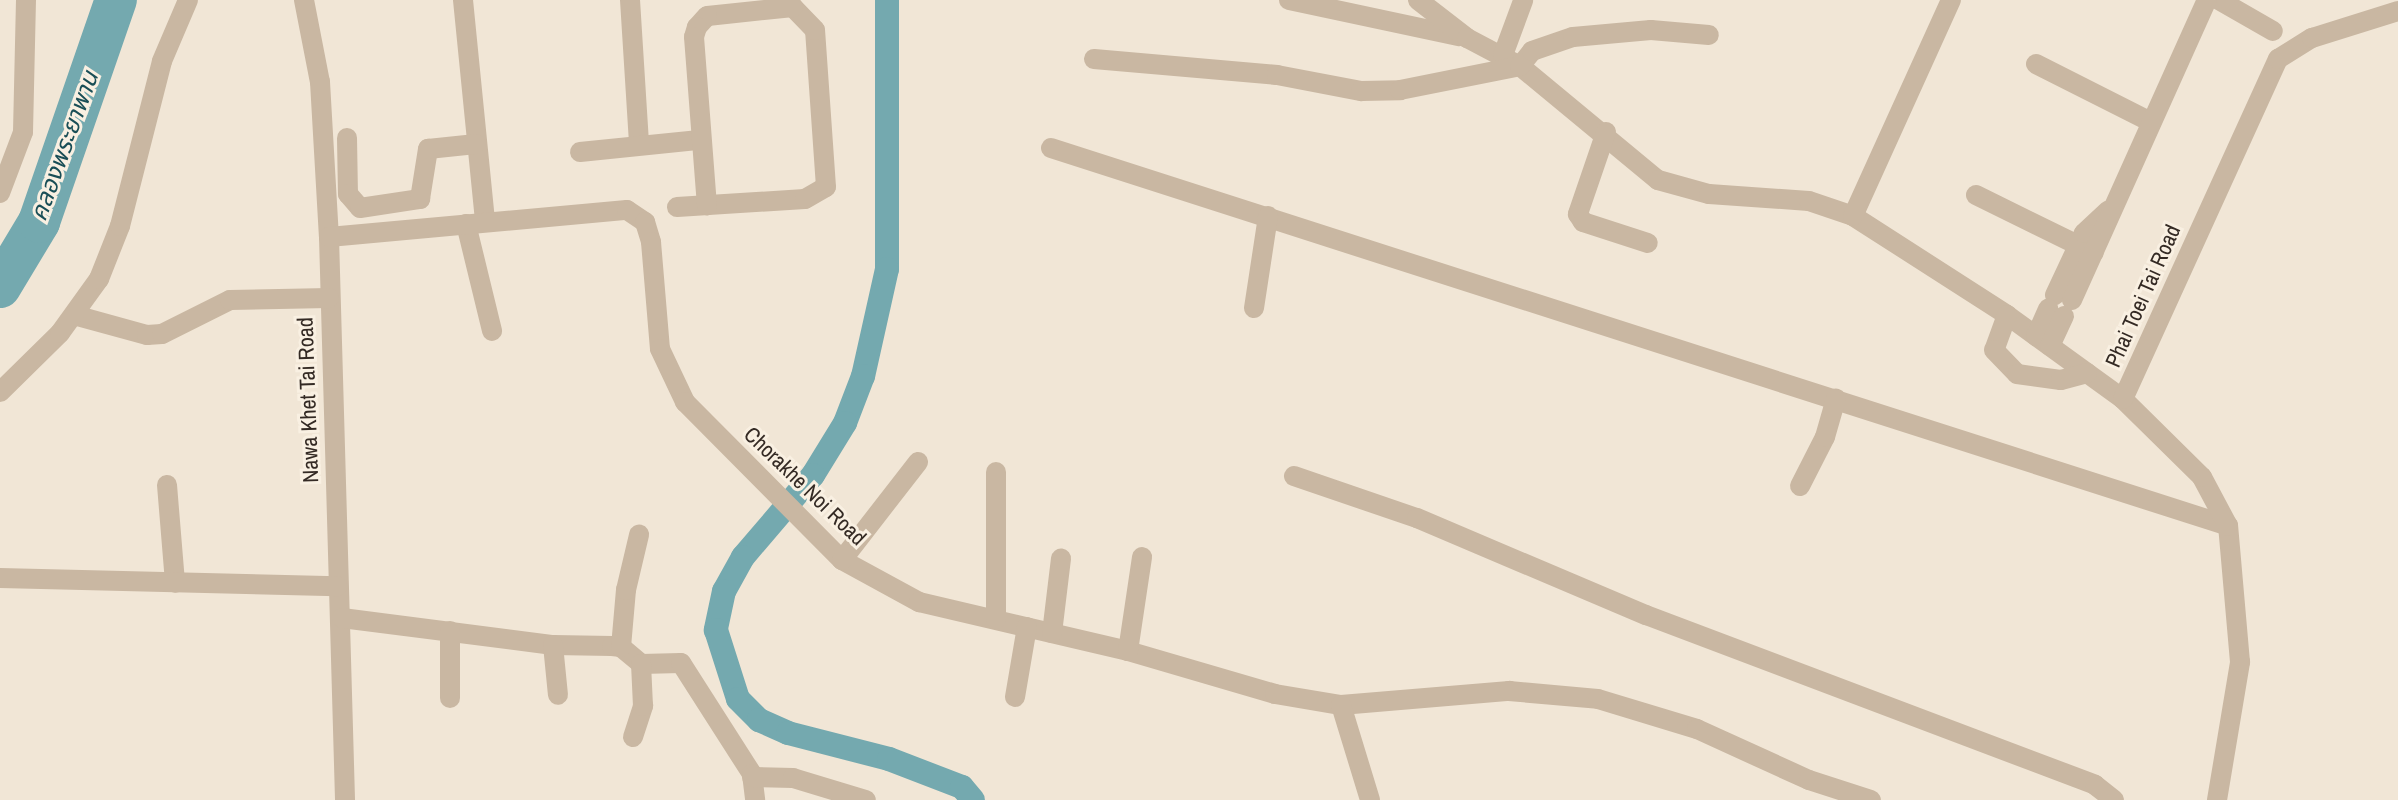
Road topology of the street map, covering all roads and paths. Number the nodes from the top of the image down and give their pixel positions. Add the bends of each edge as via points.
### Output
1 (26, 0) edge
2 (188, 0) edge
3 (304, 0) edge
4 (463, 0) edge
5 (630, 0) edge
6 (1289, 0) edge
7 (1418, 0) edge
8 (1951, 0) edge
9 (2207, 0) edge
10 (2219, 0) edge
11 (1523, 1) edge
12 (2398, 11) edge
13 (2273, 31) dead end
14 (1709, 35) dead end
15 (1467, 38) junction
16 (1094, 59) dead end
17 (1511, 61) junction
18 (2036, 64) dead end
19 (2151, 122) junction
20 (1606, 132) junction
21 (347, 138) dead end
22 (699, 140) junction
23 (476, 144) junction
24 (639, 145) junction
25 (1051, 148) dead end
26 (580, 152) dead end
27 (0, 193) edge
28 (1976, 195) dead end
29 (707, 205) junction
30 (1268, 216) junction
31 (1853, 216) junction
32 (645, 222) junction
33 (475, 223) junction
34 (329, 237) junction
35 (1648, 243) dead end
36 (2087, 248) junction
37 (329, 298) junction
38 (1254, 308) dead end
39 (74, 315) junction
40 (2007, 315) junction
41 (492, 331) dead end
42 (2043, 341) junction
43 (2087, 373) junction
44 (0, 392) edge
45 (1836, 399) junction
46 (2123, 399) junction
47 (918, 462) dead end
48 (996, 472) dead end
49 (1294, 476) dead end
50 (167, 485) dead end
51 (1800, 486) dead end
52 (2228, 526) junction
53 (639, 535) dead end
54 (1142, 557) dead end
55 (1061, 559) dead end
56 (842, 560) junction
57 (0, 578) edge
58 (175, 583) junction
59 (337, 586) junction
60 (342, 618) junction
61 (996, 619) junction
62 (1027, 627) junction
63 (450, 631) junction
64 (1052, 633) junction
65 (553, 645) junction
66 (621, 647) junction
67 (1128, 651) junction
68 (641, 664) junction
69 (558, 695) dead end
70 (1015, 697) dead end
71 (450, 698) dead end
72 (1341, 705) junction
73 (633, 737) dead end
74 (752, 777) junction
75 (345, 800) edge
76 (755, 800) edge
77 (866, 800) edge
78 (1370, 800) edge
79 (1871, 800) edge
80 (2114, 800) edge
81 (2217, 800) edge

1 - 27 street via 23,132
2 - 39 street via 162,61 120,226 99,279
3 - 34 street, Nawa Khet Tai Road via 320,82
4 - 23 street
5 - 24 street
6 - 15 street
7 - 15 street
8 - 31 street
9 - 19 street
10 - 13 street
11 - 17 street
12 - 46 street, Phai Toei Tai Road via 2312,38 2278,59
14 - 17 street via 1651,30 1573,37
15 - 17 street
16 - 17 street via 1277,75 1361,91 1400,90
17 - 20 street
18 - 19 street
19 - 36 street via 2108,211 2093,219
20 - 31 street via 1637,167 1680,188 1809,201
20 - 35 street via 1578,214 1583,222
21 - 23 street via 348,194 360,208 420,199 428,149
22 - 24 street
22 - 29 street
22 - 29 street via 697,27 707,16 761,8 793,7 805,14 815,30 826,187 805,199
23 - 33 street
24 - 26 street
25 - 30 street
28 - 36 street
29 - 32 street via 671,207
30 - 38 street
30 - 45 street
31 - 40 street
32 - 33 street via 627,210
32 - 56 street, Chorakhe Noi Road via 666,370 685,402
33 - 34 street
33 - 41 street
34 - 37 street, Nawa Khet Tai Road
36 - 42 street
37 - 39 street via 230,300 162,334 147,335
37 - 59 street, Nawa Khet Tai Road
39 - 44 street
40 - 42 street
40 - 43 street via 1994,350 2017,374 2061,380
42 - 43 street
43 - 46 street
45 - 51 street via 1825,437
45 - 52 street
46 - 52 street, Phai Toei Tai Road via 2202,477
47 - 56 street
48 - 61 street
49 - 80 street via 1417,518 1646,615 2095,785
50 - 58 street
52 - 81 street, Phai Toei Tai Road via 2240,662
53 - 66 street via 626,590
54 - 67 street
55 - 64 street
56 - 61 street, Chorakhe Noi Road via 919,602
57 - 58 street
58 - 59 street
59 - 60 street, Nawa Khet Tai Road
60 - 63 street
60 - 75 street, Nawa Khet Tai Road
61 - 62 street, Chorakhe Noi Road
62 - 64 street, Chorakhe Noi Road
62 - 70 street
63 - 65 street
63 - 71 street
64 - 67 street, Chorakhe Noi Road
65 - 66 street
65 - 69 street
66 - 68 street
67 - 72 street, Chorakhe Noi Road via 1275,694
68 - 73 street via 643,706
68 - 74 street via 687,666
72 - 78 street
72 - 79 street, Chorakhe Noi Road via 1509,691 1598,699 1697,729 1809,780
74 - 76 street
74 - 77 street via 793,778

